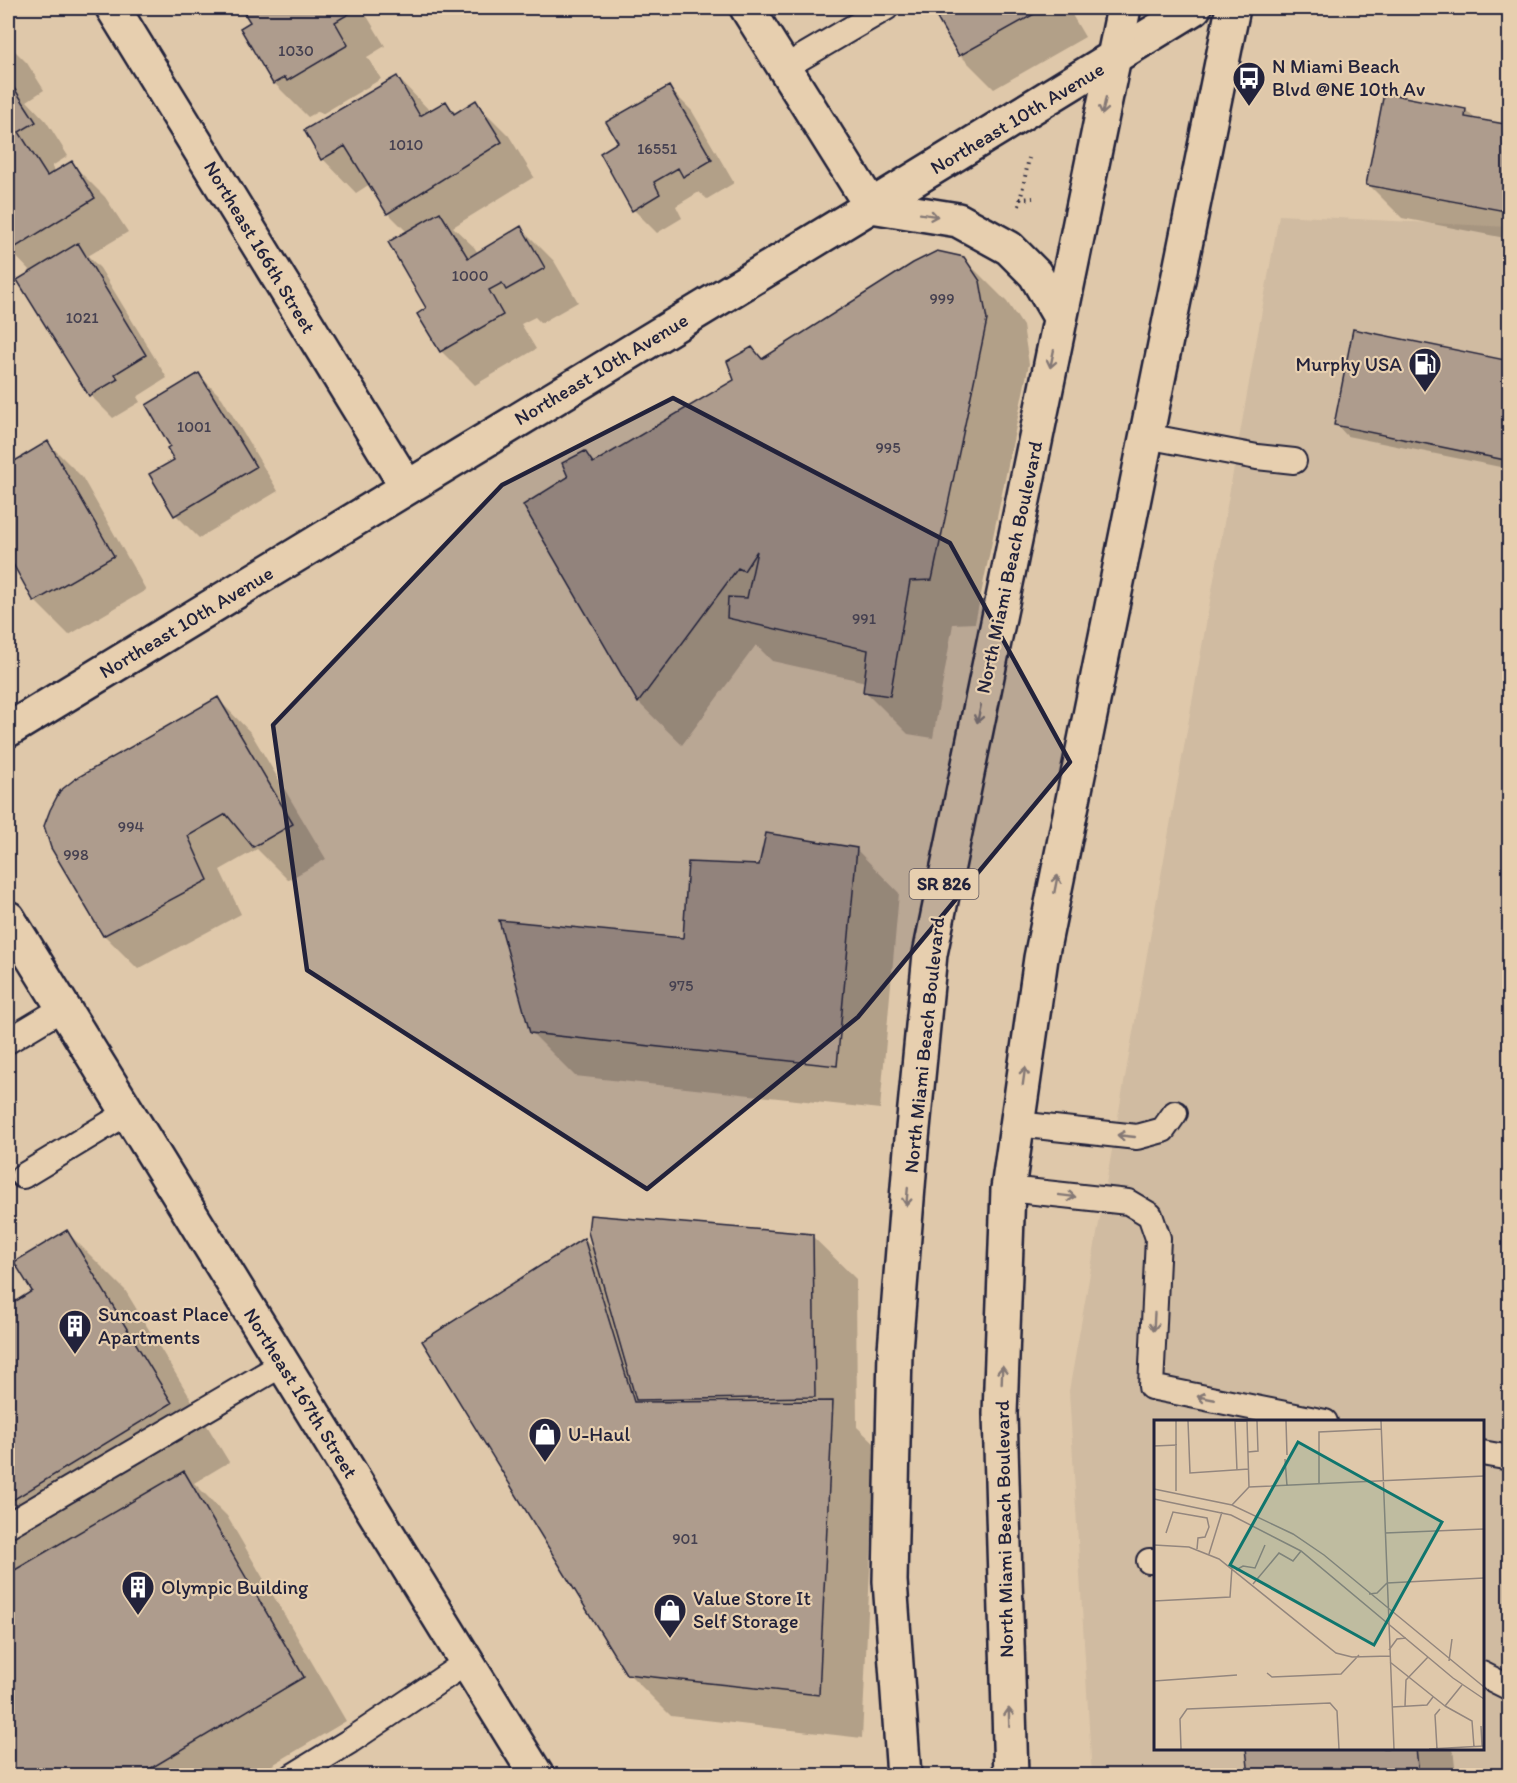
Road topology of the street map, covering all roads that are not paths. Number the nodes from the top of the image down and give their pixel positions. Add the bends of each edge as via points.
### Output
1 (113, 8) edge
2 (747, 8) edge
3 (886, 8) edge
4 (1124, 8) edge
5 (1194, 8) edge
6 (1233, 8) edge
7 (1114, 58) junction
8 (784, 67) junction
9 (872, 206) junction
10 (1060, 317) junction
11 (1146, 436) junction
12 (1294, 461) dead end
13 (407, 487) junction
14 (8, 730) edge
15 (8, 918) edge
16 (63, 1008) junction
17 (8, 1041) edge
18 (127, 1113) junction
19 (1175, 1113) dead end
20 (1017, 1124) junction
21 (22, 1176) dead end
22 (1008, 1189) junction
23 (283, 1364) junction
24 (1315, 1420) edge
25 (1484, 1453) edge
26 (1509, 1458) edge
27 (8, 1525) edge
28 (467, 1662) junction
29 (1484, 1675) edge
30 (1509, 1688) edge
31 (293, 1776) edge
32 (537, 1776) edge
33 (904, 1776) edge
34 (1011, 1776) edge

1 - 13 main road, Northeast 166th Street
2 - 8 main road
3 - 8 lane
4 - 7 main road, North Miami Beach Boulevard / SR 826
5 - 7 main road, Northeast 10th Avenue
6 - 11 main road, North Miami Beach Boulevard
7 - 9 main road, Northeast 10th Avenue
7 -> 10 main road, North Miami Beach Boulevard / SR 826
8 - 9 main road
9 -> 10 main road via 958,220 1009,248 1035,274
9 - 13 main road, Northeast 10th Avenue
10 -> 33 main road, North Miami Beach Boulevard / SR 826 via 930,954 895,1350 890,1581
11 - 12 lane via 1257,458
20 -> 11 main road, North Miami Beach Boulevard via 1041,958
13 - 14 main road, Northeast 10th Avenue
15 - 16 main road, Northeast 167th Street
16 - 17 lane
16 - 18 main road, Northeast 167th Street
18 - 21 lane
18 - 23 main road, Northeast 167th Street
19 -> 20 lane via 1163,1130 1137,1137
20 - 22 main road, North Miami Beach Boulevard
22 - 24 lane via 1128,1202 1150,1215 1158,1238 1151,1387
34 -> 22 main road, North Miami Beach Boulevard via 1000,1414
23 - 27 lane
23 - 28 main road, Northeast 167th Street
25 - 26 lane
28 - 31 lane
28 - 32 main road, Northeast 167th Street
29 - 30 lane

